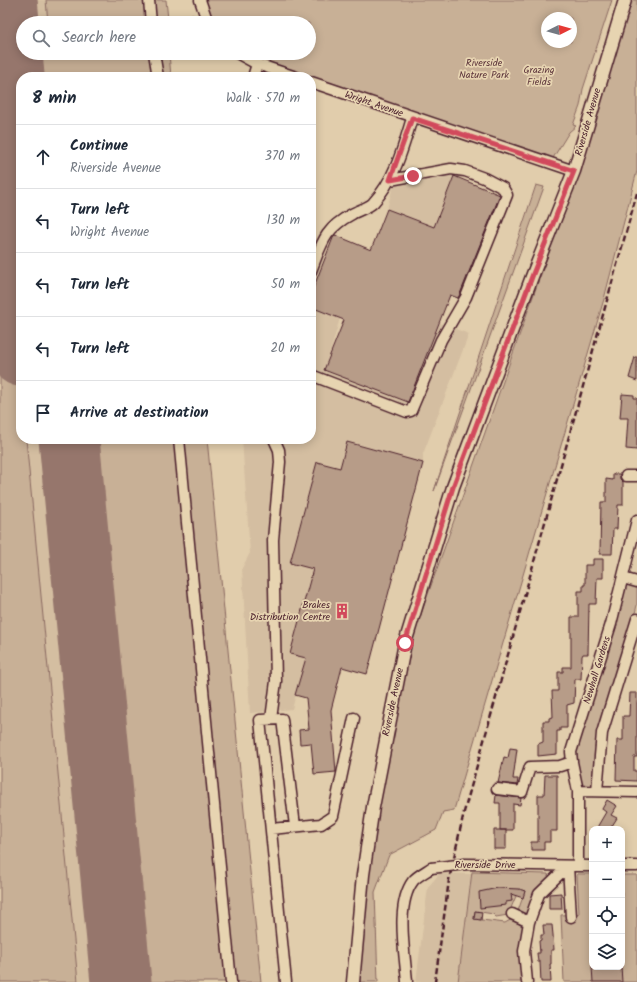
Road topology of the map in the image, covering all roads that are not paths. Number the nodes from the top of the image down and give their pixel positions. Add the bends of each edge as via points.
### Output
1 (149, 0) edge
2 (200, 0) edge
3 (625, 0) edge
4 (150, 16) edge
5 (206, 16) edge
6 (155, 60) edge
7 (250, 60) edge
8 (258, 64) junction
9 (157, 72) edge
10 (255, 72) edge
11 (281, 72) edge
12 (316, 84) edge
13 (412, 118) junction
14 (574, 171) junction
15 (390, 180) junction
16 (316, 252) edge
17 (316, 377) edge
18 (179, 444) edge
19 (276, 444) edge
20 (626, 476) dead end
21 (637, 476) edge
22 (637, 520) edge
23 (623, 578) junction
24 (637, 582) edge
25 (637, 620) edge
26 (354, 718) dead end
27 (271, 719) junction
28 (572, 762) junction
29 (497, 789) dead end
30 (578, 791) junction
31 (597, 791) junction
32 (637, 792) edge
33 (295, 826) junction
34 (271, 829) junction
35 (573, 866) junction
36 (589, 866) edge
37 (625, 866) edge
38 (637, 866) edge
39 (512, 914) dead end
40 (571, 917) dead end
41 (529, 922) junction
42 (231, 982) edge
43 (286, 982) edge
44 (353, 982) edge
45 (407, 982) edge
46 (526, 982) edge

1 - 4 street
2 - 5 street
3 - 14 main road, Riverside Avenue
6 - 9 street
7 - 8 street
8 - 10 street
8 - 11 street
12 - 13 street, Wright Avenue
13 - 14 street, Wright Avenue
13 - 15 street
14 - 44 main road, Riverside Avenue via 453,487 405,643 373,807 363,875
15 - 16 street via 372,205 354,212 332,226
15 - 17 street via 451,170 464,171 503,188 507,195 466,297 441,340 411,411 407,412
18 - 42 street
19 - 27 street via 280,462 273,540 276,681
20 - 21 street
22 - 23 street, Newhall Gardens
23 - 24 street
23 - 28 street, Newhall Gardens via 571,752
25 - 31 street via 602,733
26 - 33 street via 333,816 321,824
27 - 33 street via 282,719
27 - 34 street via 260,720
28 - 29 street via 560,766 530,767 522,792
28 - 30 street, Newhall Gardens
30 - 31 street
30 - 35 street, Newhall Gardens
31 - 32 street
33 - 34 street
34 - 43 street
35 - 36 street, Riverside Drive
35 - 40 street, Newhall Gardens
35 - 41 street via 539,894
35 - 45 street, Riverside Drive, bridge via 466,864 431,868 414,880 405,896 403,915
37 - 38 street
39 - 41 street
41 - 46 street via 524,951

